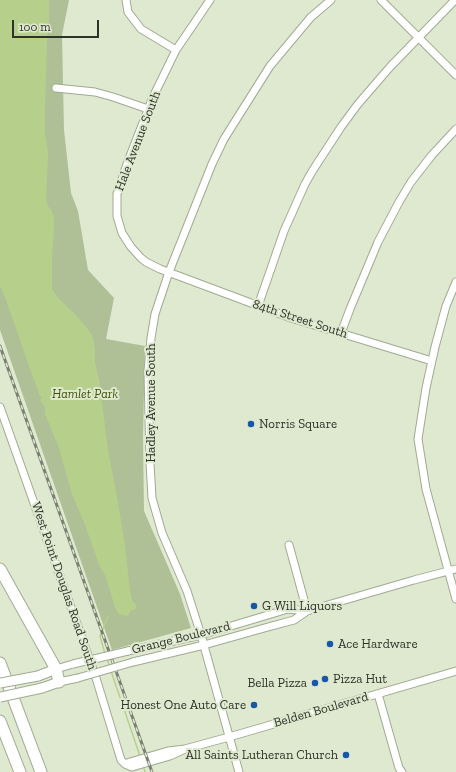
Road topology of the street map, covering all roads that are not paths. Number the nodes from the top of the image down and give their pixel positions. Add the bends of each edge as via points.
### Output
1 (126, 0) edge
2 (210, 0) edge
3 (331, 0) edge
4 (381, 0) edge
5 (455, 0) edge
6 (419, 38) junction
7 (176, 50) junction
8 (456, 75) edge
9 (56, 88) dead end
10 (148, 109) junction
11 (456, 129) edge
12 (169, 272) junction
13 (456, 282) edge
14 (258, 306) junction
15 (341, 333) junction
16 (432, 361) junction
17 (0, 407) edge
18 (289, 545) dead end
19 (0, 569) edge
20 (456, 569) edge
21 (448, 571) junction
22 (456, 599) edge
23 (307, 611) junction
24 (201, 635) junction
25 (204, 645) junction
26 (0, 663) edge
27 (56, 669) junction
28 (456, 671) edge
29 (59, 682) junction
30 (0, 683) edge
31 (378, 694) junction
32 (0, 697) edge
33 (0, 721) edge
34 (229, 736) junction
35 (125, 764) joint
36 (20, 772) edge
37 (41, 772) edge
38 (239, 772) edge
39 (402, 772) edge

1 - 7 street via 128,12 141,29
2 - 7 street, Hale Avenue South
3 - 12 street, Hadley Avenue South via 270,66 224,139
4 - 6 street
5 - 6 street
6 - 8 street
6 - 14 street via 390,66 358,104 312,170 284,231
7 - 10 street, Hale Avenue South
9 - 10 street via 95,92
10 - 12 street, Hale Avenue South via 117,194 117,216 130,247 146,262
11 - 15 street via 432,154 399,202 378,242
12 - 14 street, 84th Street South
12 - 24 street, Hadley Avenue South via 155,314 148,364 152,498 162,533 187,591
13 - 16 street via 446,306
14 - 15 street, 84th Street South
15 - 16 street, 84th Street South
16 - 21 street via 418,439 426,489
17 - 35 street, West Point Douglas Road South via 96,678 121,760
18 - 23 street
19 - 27 highway
20 - 21 street, Grange Boulevard
21 - 22 street
21 - 23 street, Grange Boulevard
23 - 24 street, Grange Boulevard via 288,609
23 - 25 street, Grange Boulevard via 294,620
24 - 25 street, Hadley Avenue South
24 - 27 street, Grange Boulevard, bridge
25 - 29 street, Grange Boulevard, bridge
25 - 34 street, Hadley Avenue South
26 - 37 highway
27 - 29 highway
27 - 30 main road, bridge via 38,676
28 - 31 street, Belden Boulevard
29 - 32 main road, bridge
31 - 34 street, Belden Boulevard
31 - 39 street
33 - 36 highway
34 - 35 street, Belden Boulevard via 132,767
34 - 38 street, Hadley Avenue South

